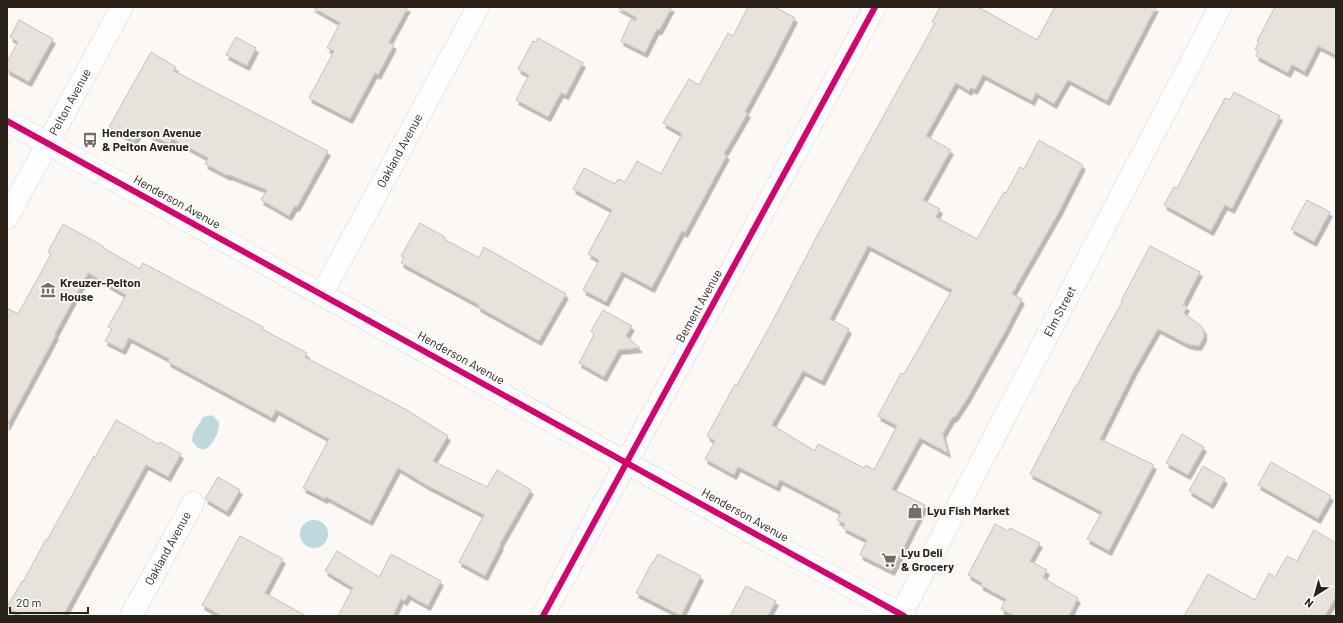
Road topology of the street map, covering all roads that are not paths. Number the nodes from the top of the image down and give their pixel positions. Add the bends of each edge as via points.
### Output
1 (122, 7) edge
2 (478, 7) edge
3 (875, 7) edge
4 (1220, 7) edge
5 (7, 121) edge
6 (48, 143) junction
7 (7, 218) edge
8 (322, 294) junction
9 (626, 463) junction
10 (193, 503) dead end
11 (902, 615) edge
12 (131, 616) edge
13 (543, 616) edge

1 - 6 street, Pelton Avenue
2 - 8 street, Oakland Avenue
3 - 9 street, Bement Avenue
4 - 11 street, Elm Street
5 - 6 street, Henderson Avenue
6 - 7 street, Pelton Avenue
6 - 8 street, Henderson Avenue
8 - 9 street, Henderson Avenue
9 - 11 street, Henderson Avenue
9 - 13 street, Bement Avenue
10 - 12 street, Oakland Avenue

